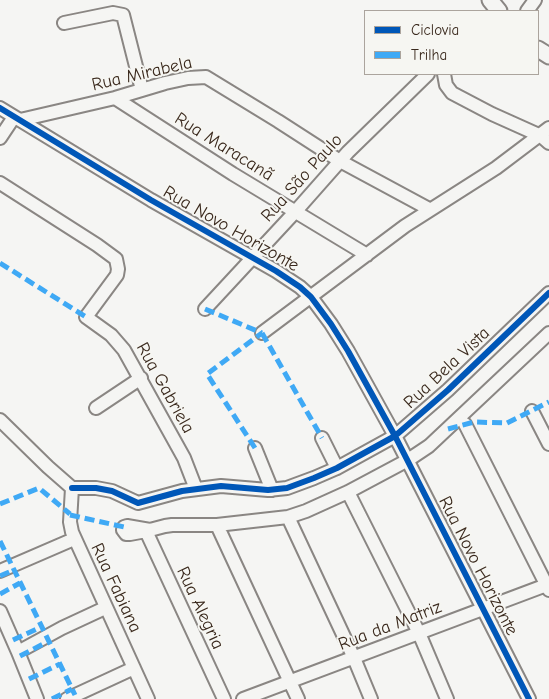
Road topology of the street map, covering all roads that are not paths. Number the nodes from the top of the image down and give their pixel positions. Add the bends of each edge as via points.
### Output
1 (64, 23) dead end
2 (427, 75) edge
3 (444, 75) edge
4 (142, 90) junction
5 (115, 98) junction
6 (0, 108) edge
7 (17, 118) junction
8 (546, 136) edge
9 (0, 138) edge
10 (340, 161) junction
11 (0, 183) edge
12 (429, 209) junction
13 (295, 212) junction
14 (367, 256) junction
15 (252, 258) junction
16 (549, 293) edge
17 (311, 297) junction
18 (205, 309) dead end
19 (262, 333) dead end
20 (549, 333) edge
21 (141, 378) junction
22 (96, 408) dead end
23 (532, 411) dead end
24 (0, 420) edge
25 (465, 424) dead end
26 (395, 436) junction
27 (322, 438) dead end
28 (549, 444) edge
29 (256, 448) dead end
30 (408, 460) junction
31 (337, 468) junction
32 (72, 488) junction
33 (196, 489) junction
34 (272, 490) junction
35 (348, 492) junction
36 (288, 517) junction
37 (217, 524) junction
38 (124, 527) dead end
39 (148, 531) junction
40 (74, 539) junction
41 (0, 571) edge
42 (548, 587) edge
43 (105, 608) junction
44 (483, 610) junction
45 (0, 611) edge
46 (419, 633) junction
47 (18, 652) junction
48 (354, 658) junction
49 (134, 668) junction
50 (290, 681) junction
51 (37, 699) edge
52 (67, 699) edge
53 (148, 699) edge
54 (224, 699) edge
55 (243, 699) edge
56 (298, 699) edge
57 (371, 699) edge
58 (447, 699) edge
59 (529, 699) edge

1 - 4 street via 113,13 123,15
2 - 10 street, Rua São Paulo
3 - 8 street via 452,93
4 - 5 street, Rua Mirabela
4 - 10 street, Rua Mirabela via 188,78 206,77
5 - 7 street, Rua Mirabela
5 - 13 street, Rua Maracanã
6 - 7 street, Rua Novo Horizonte
7 - 9 street
7 - 15 street, Rua Novo Horizonte
8 - 12 street
10 - 12 street, Rua Mirabela
10 - 13 street, Rua São Paulo
11 - 21 street, Rua Gabriela via 116,259 117,275 86,317 118,343
12 - 14 street
13 - 14 street, Rua Maracanã
13 - 15 street, Rua São Paulo
14 - 17 street
15 - 17 street, Rua Novo Horizonte
15 - 18 street, Rua São Paulo
16 - 26 street, Rua Bela Vista
17 - 19 street
17 - 26 street, Rua Novo Horizonte via 348,351
20 - 30 street via 429,446
21 - 22 street
21 - 33 street, Rua Gabriela via 184,458
23 - 28 street
24 - 32 street
25 - 42 street
26 - 30 street, Rua Novo Horizonte
26 - 31 street, Rua Bela Vista
27 - 31 street
29 - 34 street
30 - 35 street
30 - 44 street, Rua Novo Horizonte
31 - 34 street, Rua Bela Vista via 287,488
32 - 33 street, Rua Bela Vista via 112,491 138,503
32 - 40 street, Rua Fabiana via 70,522
33 - 34 street, Rua Bela Vista via 221,486
35 - 36 street
35 - 46 street
36 - 37 street
36 - 48 street
37 - 39 street via 179,525
37 - 50 street
38 - 39 street via 126,534
39 - 54 street, Rua Alegria
40 - 41 street
40 - 43 street, Rua Fabiana
42 - 44 street, Rua da Matriz
43 - 47 street
43 - 49 street, Rua Fabiana
44 - 46 street, Rua da Matriz
44 - 59 street, Rua Novo Horizonte
45 - 47 street
46 - 48 street, Rua da Matriz
46 - 58 street
47 - 51 street
48 - 50 street, Rua da Matriz
48 - 57 street
49 - 52 street
49 - 53 street, Rua Fabiana
50 - 55 street, Rua da Matriz
50 - 56 street

